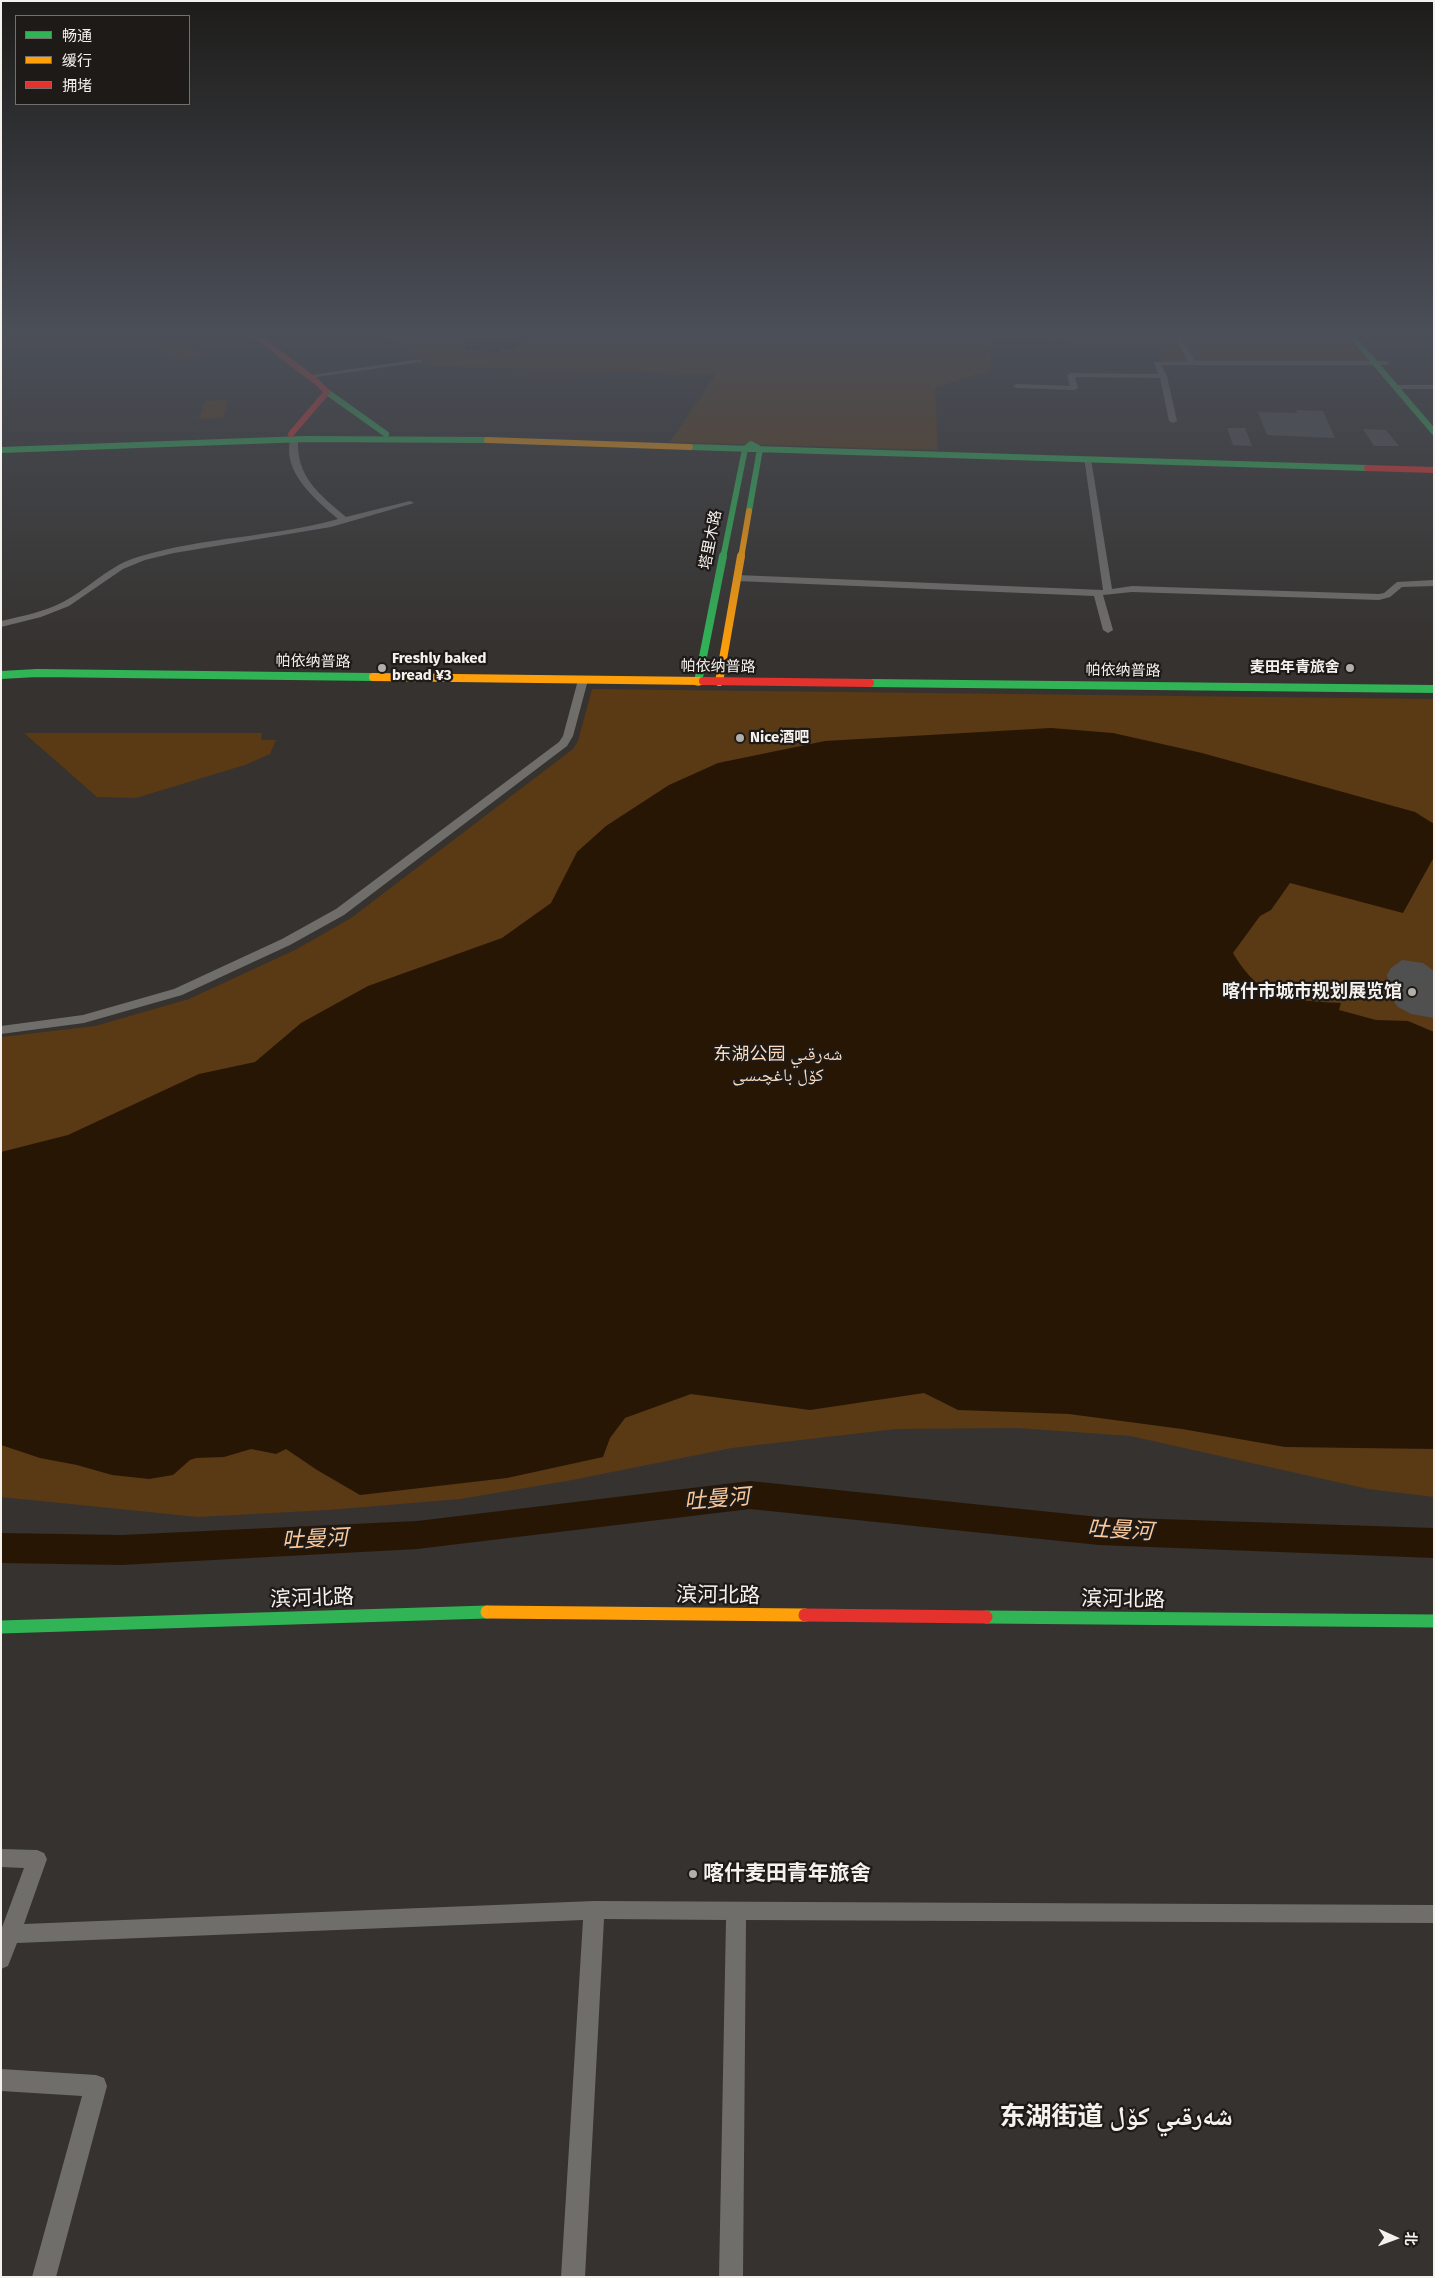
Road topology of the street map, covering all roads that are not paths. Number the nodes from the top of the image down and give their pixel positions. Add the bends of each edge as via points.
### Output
1 (153, 441) edge
2 (196, 441) edge
3 (293, 441) edge
4 (539, 441) edge
5 (592, 441) edge
6 (1, 446) edge
7 (752, 447) junction
8 (1, 450) edge
9 (1087, 459) junction
10 (1434, 464) edge
11 (1434, 470) edge
12 (410, 503) dead end
13 (344, 520) junction
14 (737, 578) junction
15 (1434, 583) edge
16 (1103, 592) junction
17 (1, 624) edge
18 (1108, 630) dead end
19 (1, 673) edge
20 (699, 678) junction
21 (719, 678) junction
22 (584, 680) junction
23 (1434, 682) edge
24 (1434, 689) edge
25 (1, 1030) edge
26 (1434, 1621) edge
27 (1, 1627) edge
28 (1, 1858) edge
29 (594, 1910) junction
30 (736, 1910) junction
31 (1434, 1914) edge
32 (10, 1934) junction
33 (1, 1958) edge
34 (1, 2080) edge
35 (44, 2277) edge
36 (573, 2277) edge
37 (731, 2277) edge

1 - 6 street
2 - 8 street
3 - 13 street via 292,451 299,474 309,488
4 - 7 street
5 - 7 street
7 - 9 street
7 - 10 street
7 - 14 street, 塔里木路
7 - 20 street, 塔里木路
9 - 11 street
9 - 16 street
12 - 13 street
13 - 17 street via 142,558 120,567 66,604
14 - 16 street
14 - 21 street, 塔里木路
15 - 16 street via 1400,584 1387,595 1379,597 1132,589
16 - 18 street
19 - 20 street, 帕依纳普路
19 - 22 street, 帕依纳普路
20 - 21 street, 帕依纳普路
20 - 22 street, 帕依纳普路
21 - 23 street, 帕依纳普路
21 - 24 street, 帕依纳普路
22 - 25 street via 563,744 340,912 286,942 178,992 84,1019
26 - 27 street, 滨河北路 via 498,1612
28 - 32 street via 37,1859
29 - 30 street
29 - 32 street
29 - 36 street
30 - 31 street
30 - 37 street
32 - 33 street
34 - 35 street via 96,2086

